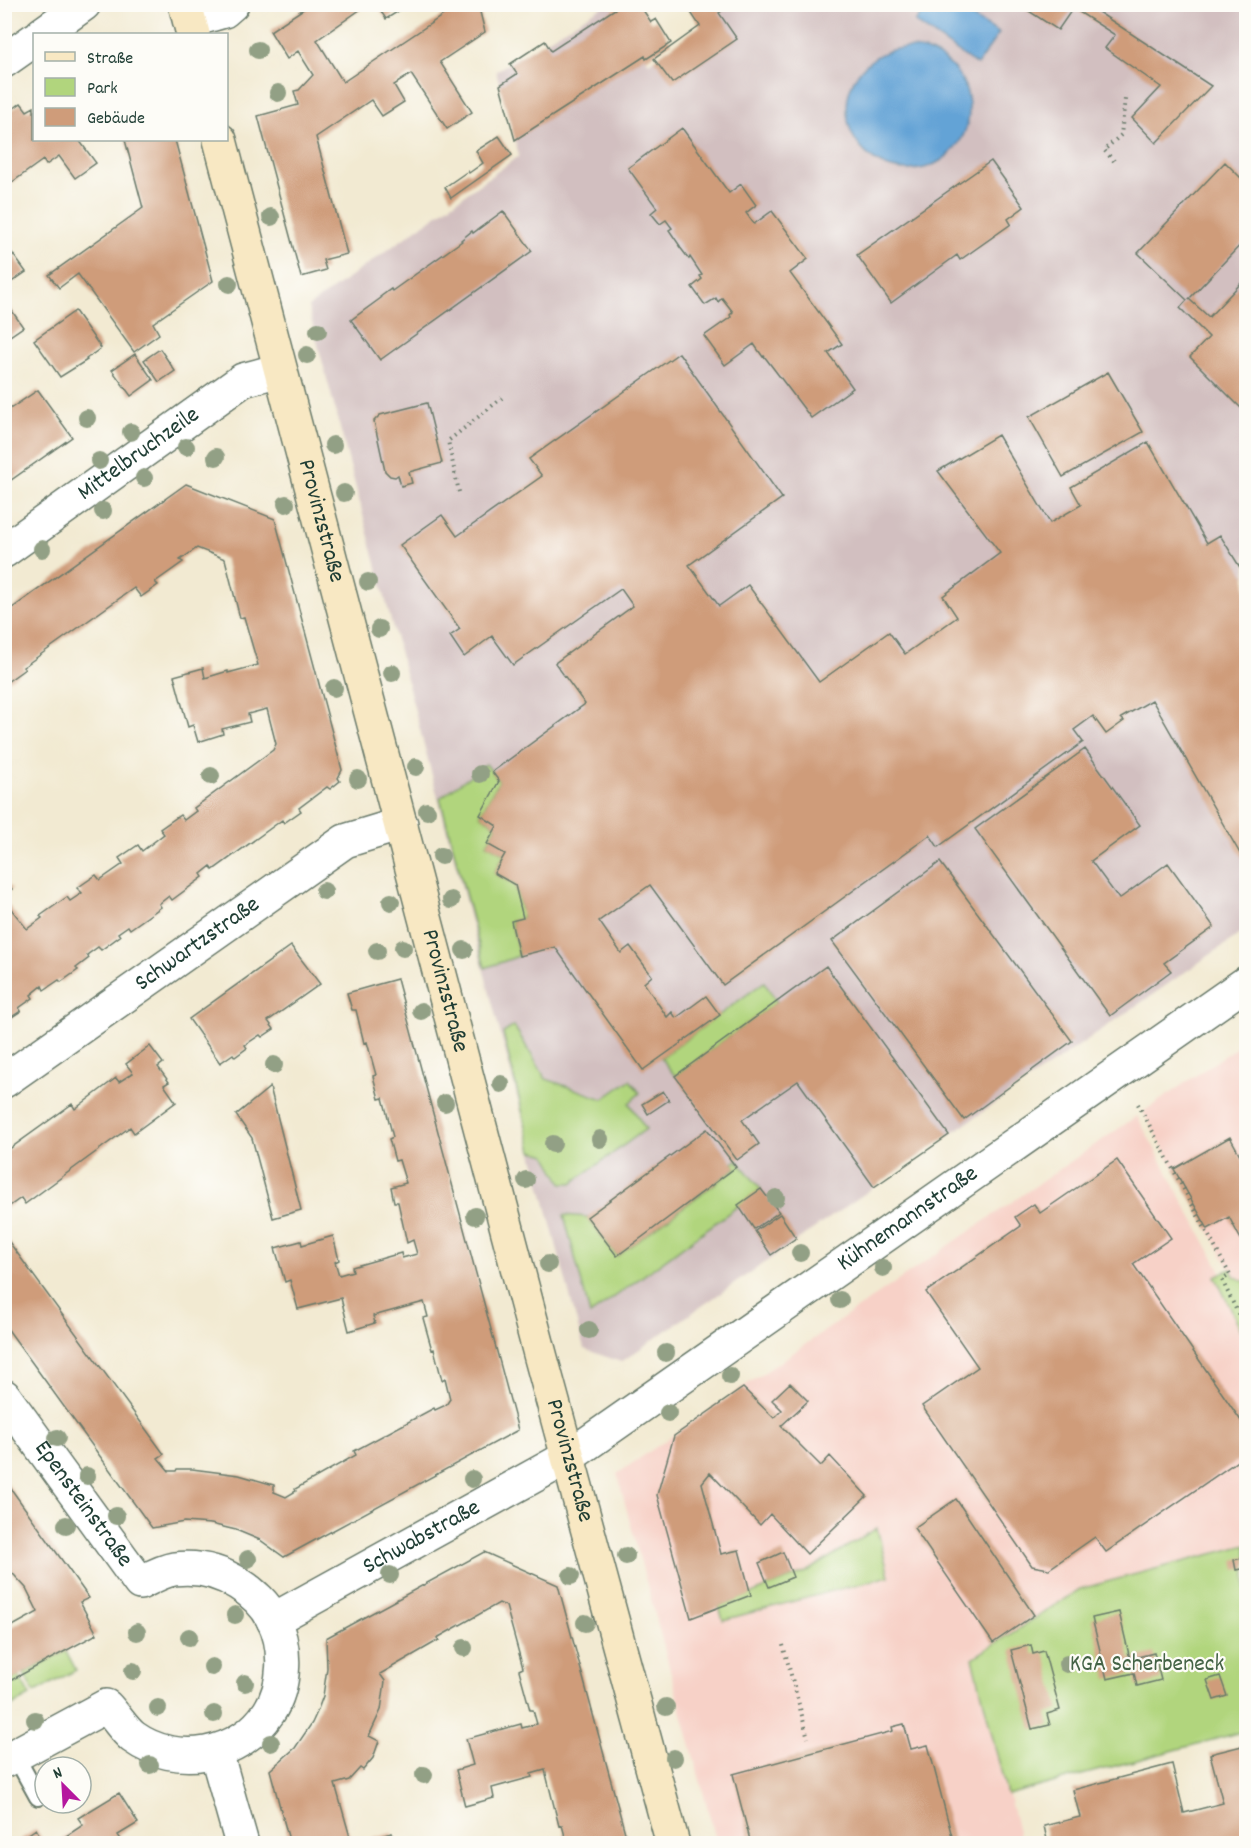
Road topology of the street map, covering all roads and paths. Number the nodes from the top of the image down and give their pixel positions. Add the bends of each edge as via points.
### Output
1 (84, 4) edge
2 (232, 4) edge
3 (190, 20) edge
4 (43, 33) edge
5 (33, 41) edge
6 (4, 61) edge
7 (1125, 99) dead end
8 (220, 141) edge
9 (1114, 161) dead end
10 (280, 370) junction
11 (502, 398) dead end
12 (459, 492) dead end
13 (4, 551) edge
14 (401, 824) junction
15 (1246, 983) edge
16 (4, 1081) edge
17 (1138, 1104) dead end
18 (1246, 1330) edge
19 (4, 1396) edge
20 (568, 1457) junction
21 (273, 1620) junction
22 (783, 1645) dead end
23 (808, 1738) dead end
24 (216, 1752) junction
25 (10, 1758) edge
26 (33, 1790) edge
27 (242, 1844) edge
28 (673, 1844) edge

1 - 4 street
2 - 3 street via 224,11
5 - 6 street
7 - 9 path via 1121,135 1104,150
8 - 10 main road, Provinzstraße
10 - 13 street, Mittelbruchzeile via 243,380
10 - 14 main road, Provinzstraße
11 - 12 path via 448,441
14 - 16 street, Schwartzstraße via 345,841
14 - 20 main road, Provinzstraße
15 - 20 street, Kühnemannstraße
17 - 18 path via 1230,1275 1222,1280
19 - 21 street, Epensteinstraße via 140,1582 173,1569 204,1569 247,1589
20 - 21 street, Schwabstraße
20 - 28 main road, Provinzstraße
21 - 24 street via 281,1645 283,1675 278,1695 269,1713 251,1733
22 - 23 path
24 - 25 street via 185,1755 147,1745 131,1735 106,1706
24 - 27 street
25 - 26 lane

